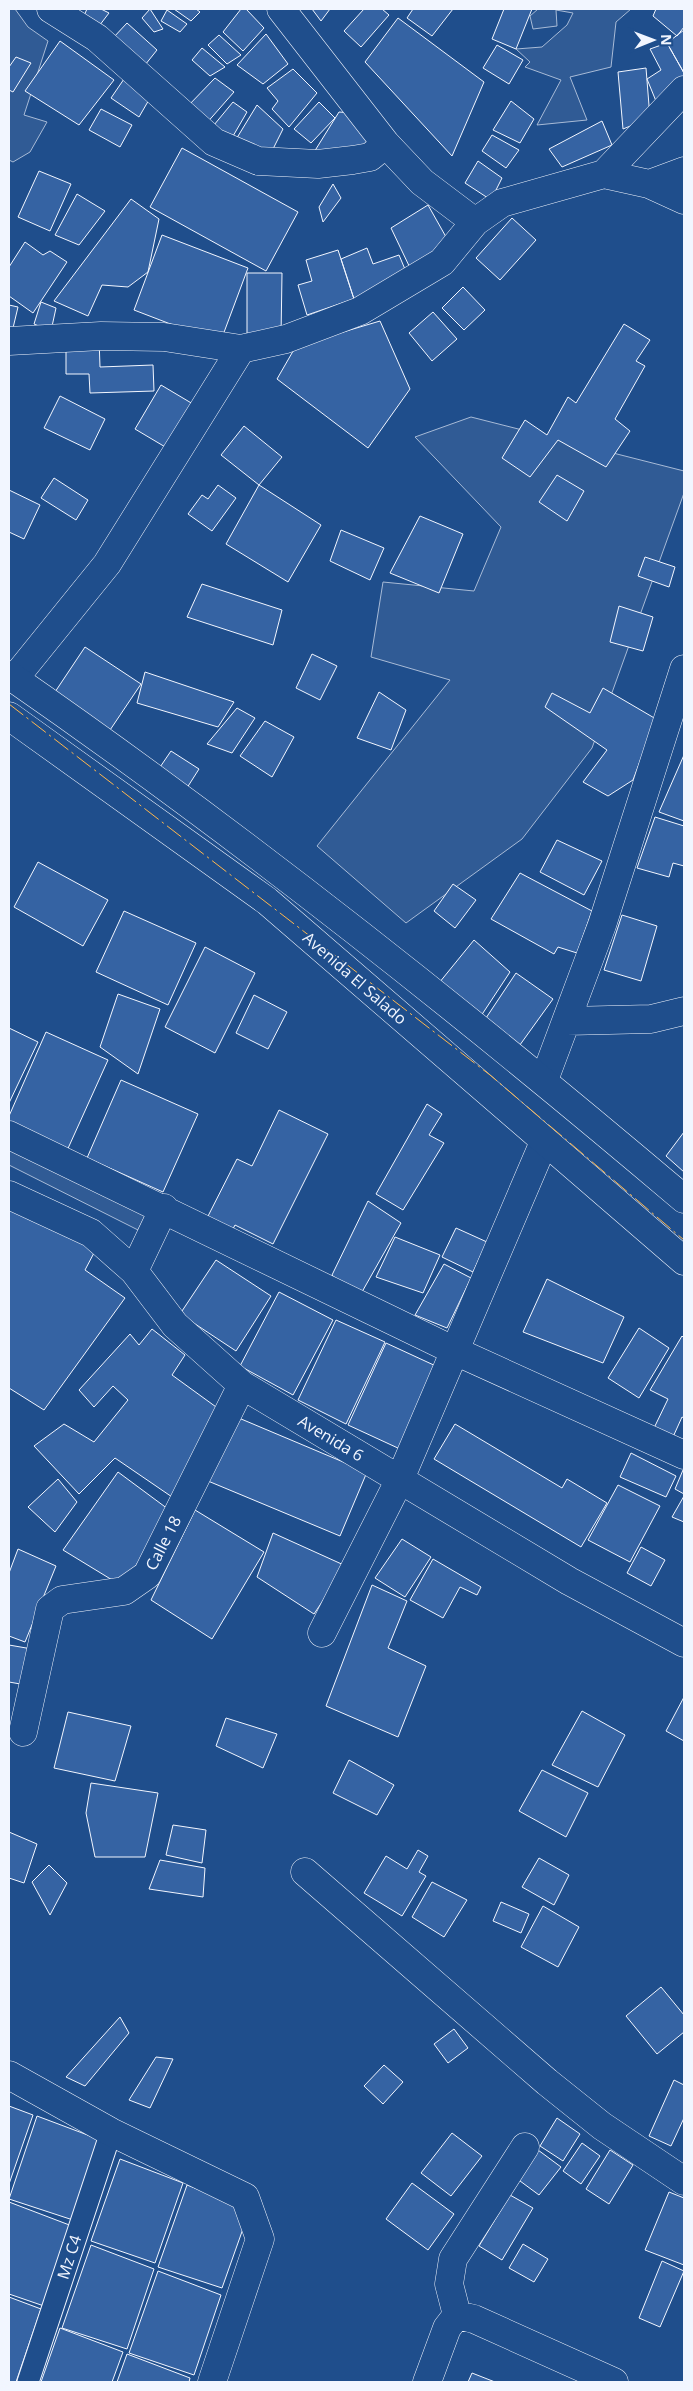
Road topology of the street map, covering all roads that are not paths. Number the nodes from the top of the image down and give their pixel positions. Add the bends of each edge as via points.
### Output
1 (51, 9) edge
2 (281, 9) edge
3 (684, 90) edge
4 (386, 144) junction
5 (684, 171) edge
6 (604, 174) junction
7 (649, 184) junction
8 (684, 200) edge
9 (475, 222) junction
10 (9, 341) edge
11 (241, 348) junction
12 (684, 669) edge
13 (12, 677) edge
14 (9, 716) edge
15 (684, 1011) edge
16 (567, 1021) junction
17 (544, 1080) junction
18 (9, 1135) edge
19 (544, 1142) junction
20 (9, 1195) edge
21 (684, 1199) edge
22 (164, 1208) junction
23 (684, 1261) edge
24 (134, 1271) junction
25 (455, 1350) junction
26 (242, 1385) junction
27 (684, 1455) edge
28 (400, 1479) junction
29 (322, 1634) dead end
30 (684, 1643) edge
31 (23, 1732) dead end
32 (305, 1872) dead end
33 (9, 2075) edge
34 (111, 2132) junction
35 (525, 2147) dead end
36 (684, 2181) edge
37 (458, 2315) junction
38 (28, 2382) edge
39 (212, 2382) edge
40 (427, 2382) edge
41 (614, 2382) edge

1 - 4 street via 97,38 214,142 258,161 318,164 353,160 370,157
2 - 4 street
3 - 6 street
4 - 9 street via 422,182
5 - 7 street
6 - 7 street
6 - 9 street via 502,203
7 - 8 street
9 - 11 street via 442,262 360,311 286,339
10 - 11 street via 101,336 164,337
11 - 13 street via 107,564
12 - 16 street via 618,877
13 - 17 street, Avenida El Salado via 263,860
14 - 19 street, Avenida El Salado via 267,901
15 - 16 street via 651,1019
16 - 17 street
17 - 21 street, Avenida El Salado
18 - 22 street
19 - 23 street, Avenida El Salado
19 - 25 street
20 - 24 street, Avenida 6 via 91,1233
22 - 24 street
22 - 25 street
24 - 26 street, Avenida 6 via 175,1325
25 - 27 street
25 - 28 street
26 - 28 street, Avenida 6
26 - 31 street, Calle 18 via 147,1576 124,1591 62,1600 50,1609
28 - 29 street
28 - 30 street, Avenida 6 via 569,1581
32 - 36 street via 547,2082 602,2126
33 - 34 street
34 - 38 street, Mz C4
34 - 39 street via 245,2196 260,2239
35 - 37 street via 453,2259 449,2284
37 - 40 street via 447,2328
37 - 41 street via 474,2319

